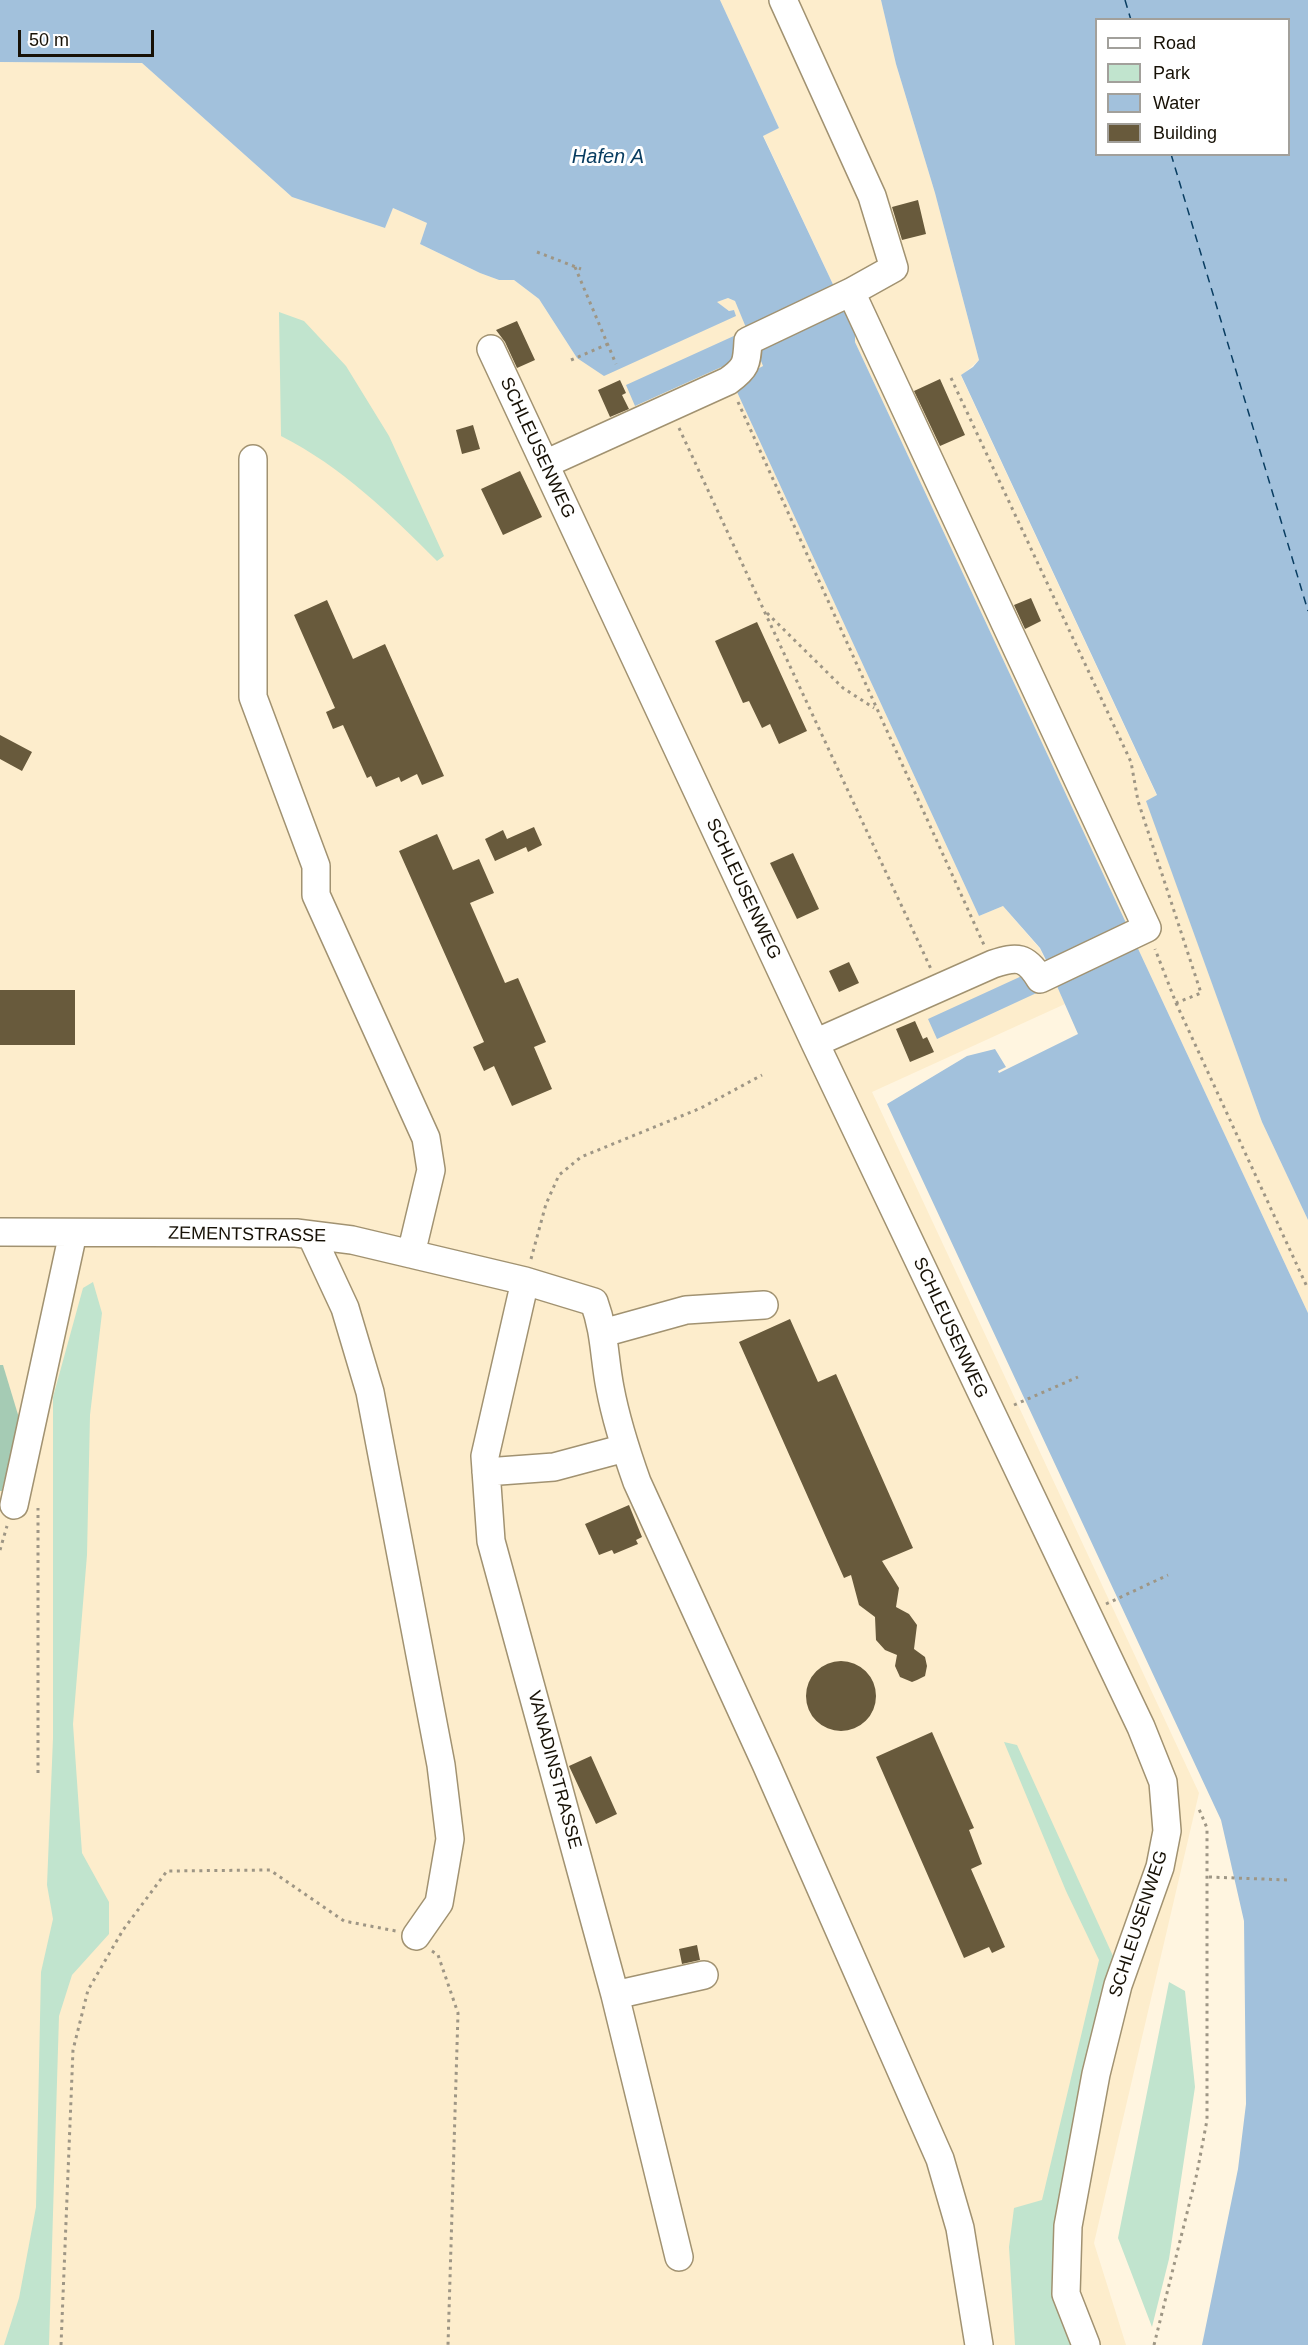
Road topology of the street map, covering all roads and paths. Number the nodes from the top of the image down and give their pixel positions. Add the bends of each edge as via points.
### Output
1 (783, 0) edge
2 (537, 252) dead end
3 (575, 267) junction
4 (581, 269) dead end
5 (851, 292) junction
6 (609, 343) junction
7 (491, 349) dead end
8 (571, 360) dead end
9 (616, 364) dead end
10 (951, 378) dead end
11 (728, 381) junction
12 (669, 408) junction
13 (253, 459) dead end
14 (545, 464) junction
15 (766, 612) junction
16 (876, 709) junction
17 (1140, 932) junction
18 (993, 964) junction
19 (940, 987) junction
20 (1176, 1003) junction
21 (815, 1044) junction
22 (762, 1075) dead end
23 (0, 1232) edge
24 (73, 1233) junction
25 (311, 1235) junction
26 (411, 1254) junction
27 (525, 1281) junction
28 (1308, 1289) edge
29 (764, 1305) dead end
30 (603, 1333) junction
31 (1078, 1377) dead end
32 (1014, 1405) dead end
33 (625, 1448) junction
34 (486, 1472) junction
35 (26, 1501) joint
36 (1168, 1575) dead end
37 (1098, 1607) dead end
38 (38, 1773) dead end
39 (1198, 1809) dead end
40 (1209, 1877) dead end
41 (1288, 1880) dead end
42 (416, 1936) junction
43 (704, 1975) dead end
44 (615, 1995) junction
45 (679, 2257) dead end
46 (61, 2345) edge
47 (448, 2345) edge
48 (979, 2345) edge
49 (1086, 2345) edge
50 (1154, 2345) edge

1 - 5 street via 869,189 894,268
2 - 3 path
3 - 4 path
3 - 6 path
5 - 11 street via 748,341 743,370
5 - 17 street
6 - 8 path
6 - 9 path
7 - 14 street, SCHLEUSENWEG
10 - 20 path via 1131,762 1138,801 1201,993
11 - 12 street
11 - 16 path
12 - 14 street
12 - 15 path
13 - 26 street via 253,697 316,866 316,895 426,1138 431,1170
14 - 21 street, SCHLEUSENWEG
15 - 16 path via 843,688
15 - 19 path
16 - 18 path
17 - 18 street via 1040,979 1025,961 1012,957
17 - 20 path
18 - 19 street
19 - 21 street
20 - 28 path
21 - 49 street, SCHLEUSENWEG via 1141,1728 1163,1782 1167,1832 1160,1867 1118,1985 1096,2074 1068,2226 1066,2294
22 - 27 path via 700,1108 581,1157 559,1176 546,1204
23 - 24 street, ZEMENTSTRASSE
24 - 25 street, ZEMENTSTRASSE
24 - 35 street
25 - 26 street, ZEMENTSTRASSE
25 - 42 street via 345,1308 370,1392 441,1766 450,1839 439,1903
26 - 27 street, ZEMENTSTRASSE
27 - 30 street, ZEMENTSTRASSE via 594,1302
27 - 34 street, VANADINSTRASSE via 485,1456
29 - 30 street via 686,1310
30 - 33 street via 610,1388
31 - 32 path
33 - 34 street via 554,1467
33 - 48 street via 940,2159 960,2228
34 - 44 street, VANADINSTRASSE via 491,1541
35 - 38 path
36 - 37 path
39 - 50 path via 1207,1827 1207,2120
40 - 41 path
42 - 46 path via 344,1921 270,1870 167,1871 123,1930 88,1990 74,2050
42 - 47 path via 438,1955 458,2013
43 - 44 street
44 - 45 street, VANADINSTRASSE

